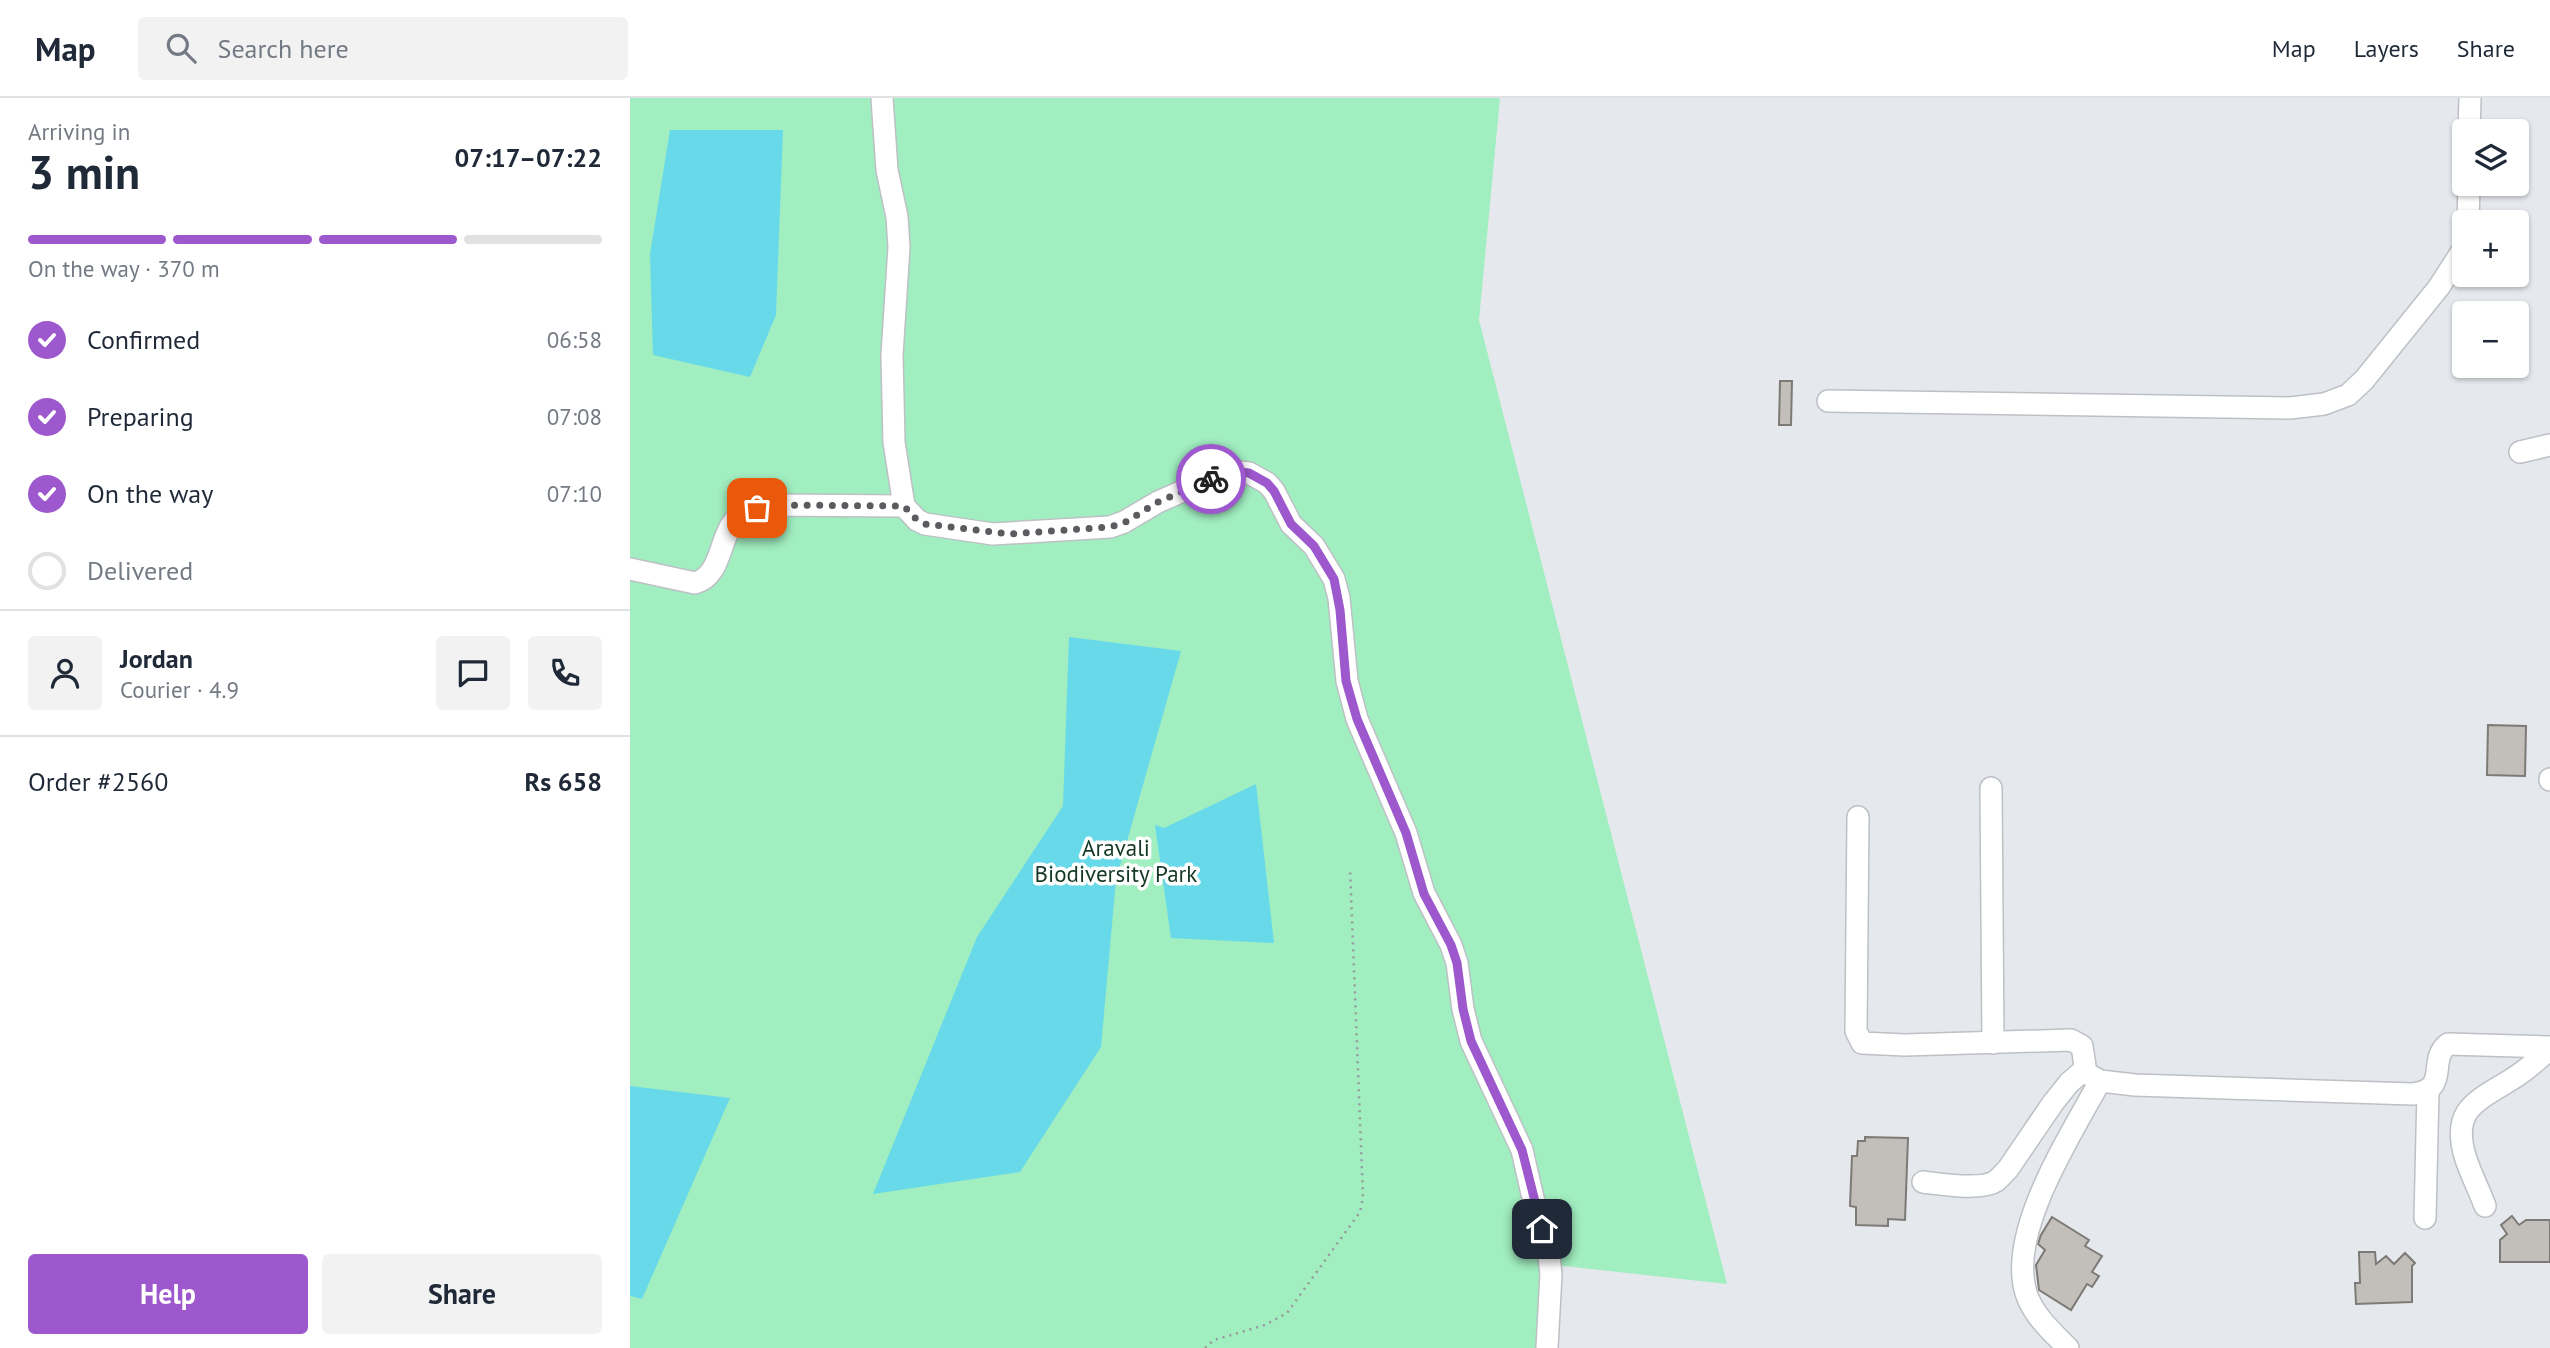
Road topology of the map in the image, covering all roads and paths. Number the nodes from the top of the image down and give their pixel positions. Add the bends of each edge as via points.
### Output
1 (882, 98) edge
2 (2470, 98) edge
3 (2469, 119) edge
4 (2452, 267) edge
5 (1828, 401) dead end
6 (2550, 444) edge
7 (2520, 452) dead end
8 (904, 506) junction
9 (630, 569) edge
10 (1991, 788) dead end
11 (1858, 817) dead end
12 (1350, 868) dead end
13 (1993, 1043) junction
14 (2550, 1048) edge
15 (2092, 1075) junction
16 (2428, 1091) junction
17 (1923, 1182) dead end
18 (2485, 1206) dead end
19 (2425, 1218) dead end
20 (1205, 1348) edge
21 (1547, 1348) edge
22 (2068, 1348) edge

1 - 8 street via 899,247 892,355 894,442
2 - 3 street
4 - 5 street via 2364,380 2348,395 2324,404 2290,408
6 - 7 street
8 - 9 street via 774,505 748,510 733,522 711,573 703,581
8 - 21 street via 925,524 1009,534 1117,525 1225,474 1249,473 1274,491 1291,524 1314,546 1334,579 1346,681 1357,719 1406,833 1424,894 1451,945 1471,1041 1522,1150 1548,1247
10 - 13 street
11 - 13 street via 1859,1040 1905,1045
12 - 20 path via 1360,1212 1287,1314 1214,1340
13 - 15 street via 2077,1041
14 - 16 street via 2448,1044 2441,1050 2434,1085
14 - 18 street via 2466,1110 2461,1137
15 - 16 street via 2135,1085
15 - 17 street via 2069,1083 1995,1181 1969,1186
15 - 22 street via 2040,1194 2022,1253 2022,1273 2032,1308
16 - 19 street

